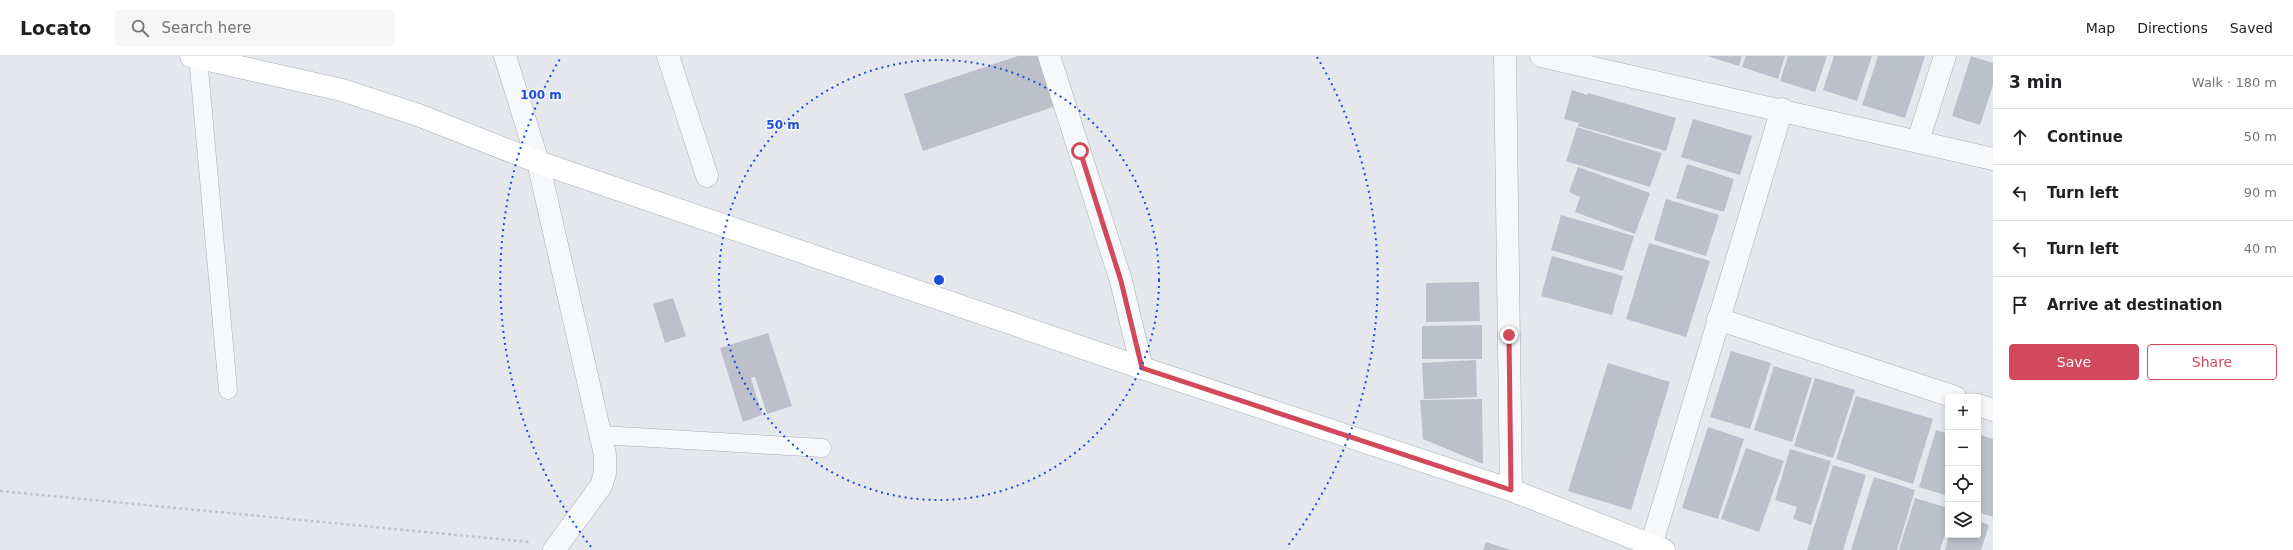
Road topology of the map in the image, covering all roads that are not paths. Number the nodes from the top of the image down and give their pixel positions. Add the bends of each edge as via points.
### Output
1 (505, 56) edge
2 (668, 56) edge
3 (1049, 56) edge
4 (1505, 56) edge
5 (1541, 56) edge
6 (1946, 56) edge
7 (194, 57) edge
8 (1782, 109) junction
9 (1918, 141) junction
10 (1993, 158) edge
11 (538, 162) junction
12 (707, 176) dead end
13 (1718, 319) junction
14 (1142, 368) junction
15 (228, 390) dead end
16 (1946, 394) edge
17 (1981, 406) edge
18 (1993, 410) edge
19 (601, 434) junction
20 (822, 448) dead end
21 (1511, 490) junction
22 (556, 547) edge
23 (1658, 548) edge

1 - 11 street
2 - 12 street
3 - 14 street via 1121,281
4 - 21 street
5 - 8 street
6 - 9 street
7 - 11 street via 342,90 426,118
7 - 15 lane
8 - 9 street
8 - 13 street
9 - 10 street
11 - 14 street
11 - 19 street
13 - 16 street
13 - 23 street
14 - 21 street
17 - 18 street
19 - 20 lane
19 - 22 street via 606,466 604,479
21 - 23 street

